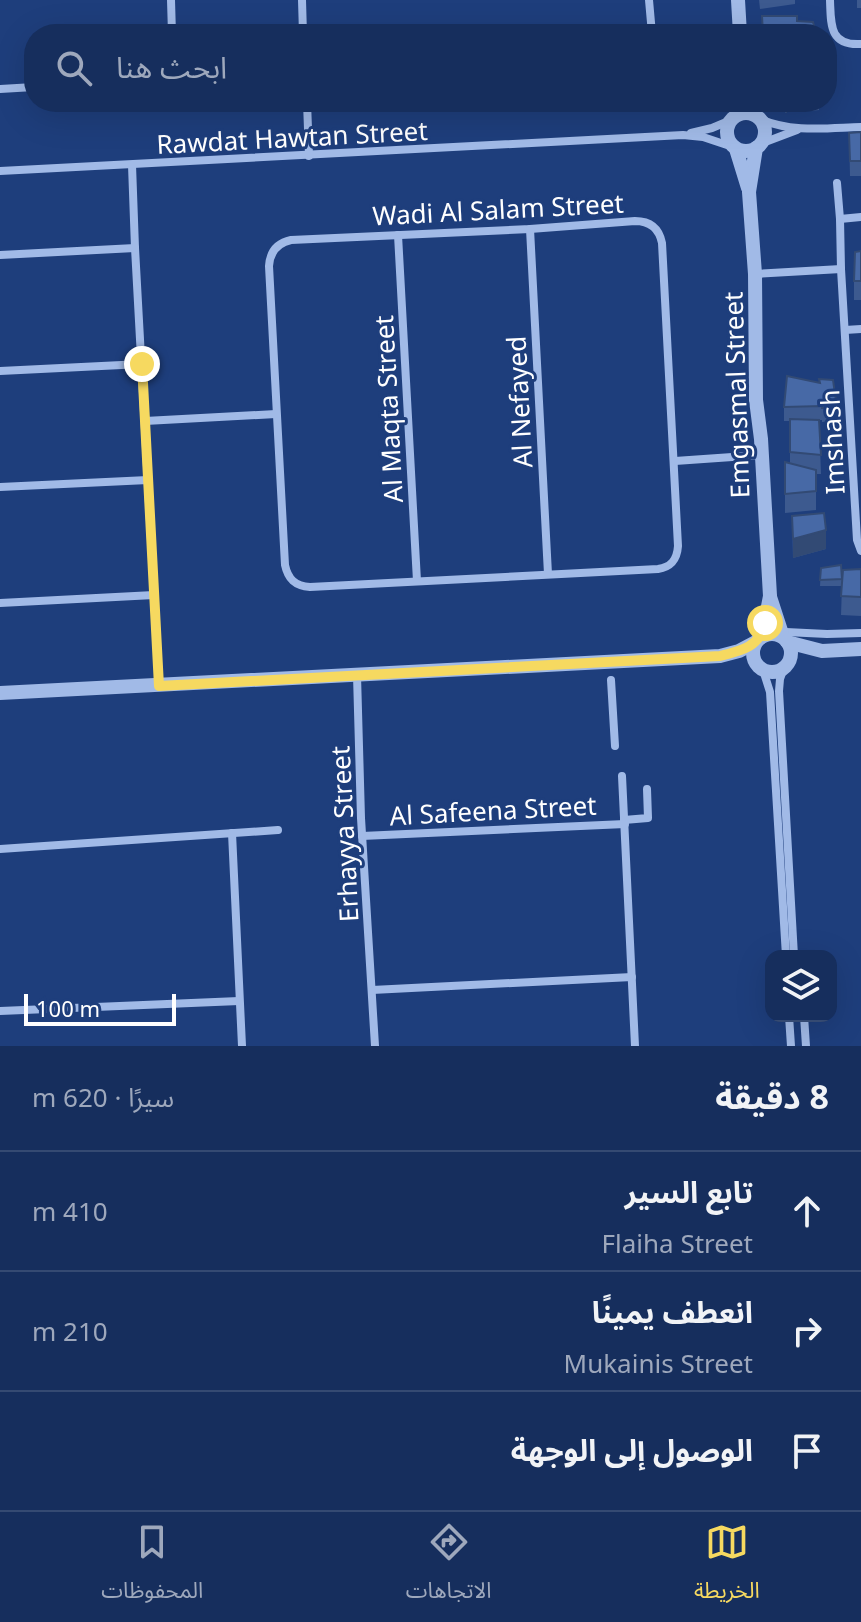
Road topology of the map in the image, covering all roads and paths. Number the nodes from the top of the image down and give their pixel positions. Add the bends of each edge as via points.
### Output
1 (171, 0) edge
2 (302, 0) edge
3 (649, 0) edge
4 (738, 0) edge
5 (830, 0) edge
6 (172, 24) edge
7 (303, 24) edge
8 (651, 24) edge
9 (739, 24) edge
10 (832, 24) edge
11 (837, 37) edge
12 (861, 44) edge
13 (24, 88) edge
14 (0, 89) edge
15 (307, 112) edge
16 (755, 112) edge
17 (735, 113) edge
18 (861, 127) edge
19 (802, 129) junction
20 (683, 135) junction
21 (758, 146) junction
22 (734, 148) junction
23 (309, 156) junction
24 (132, 165) junction
25 (0, 171) edge
26 (837, 183) dead end
27 (749, 192) junction
28 (861, 217) edge
29 (840, 219) junction
30 (530, 229) junction
31 (398, 235) junction
32 (135, 248) junction
33 (0, 255) edge
34 (841, 269) junction
35 (755, 274) junction
36 (861, 329) edge
37 (845, 330) junction
38 (142, 364) junction
39 (0, 371) edge
40 (276, 414) junction
41 (145, 421) junction
42 (856, 443) edge
43 (761, 455) junction
44 (675, 461) junction
45 (148, 480) junction
46 (0, 487) edge
47 (861, 551) edge
48 (548, 574) junction
49 (417, 581) junction
50 (154, 595) junction
51 (770, 596) junction
52 (0, 603) edge
53 (861, 633) edge
54 (773, 638) junction
55 (861, 649) edge
56 (822, 651) junction
57 (720, 656) junction
58 (785, 667) junction
59 (761, 668) junction
60 (357, 675) junction
61 (611, 680) dead end
62 (159, 686) junction
63 (0, 693) edge
64 (615, 746) dead end
65 (622, 776) dead end
66 (647, 789) dead end
67 (624, 822) junction
68 (278, 830) dead end
69 (232, 833) junction
70 (362, 836) junction
71 (0, 849) edge
72 (786, 950) edge
73 (794, 950) edge
74 (632, 977) junction
75 (372, 990) junction
76 (239, 1001) junction
77 (0, 1011) edge
78 (789, 1022) edge
79 (804, 1022) edge
80 (242, 1046) edge
81 (375, 1046) edge
82 (635, 1046) edge
83 (791, 1046) edge
84 (806, 1046) edge

1 - 6 street
2 - 7 street
3 - 8 street
4 - 9 street
5 - 10 street
11 - 12 street
13 - 14 street
15 - 23 street
16 - 17 street
16 - 19 street via 782,127
16 - 21 street via 765,135
17 - 20 street, Rawdat Hawtan Street via 712,128
17 - 22 street via 726,131
18 - 19 street
19 - 21 street
20 - 22 street, Rawdat Hawtan Street
20 - 23 street, Rawdat Hawtan Street
21 - 22 street
21 - 27 street, Emgasmal Street
22 - 27 street, Emgasmal Street
23 - 24 street, Rawdat Hawtan Street
24 - 25 street, Rawdat Hawtan Street
24 - 32 street
26 - 29 street, Imshash
27 - 35 street, Emgasmal Street
28 - 29 street
29 - 34 street, Imshash
30 - 31 street, Wadi Al Salam Street
30 - 44 street, Wadi Al Salam Street via 643,221 657,228
30 - 48 street, Al Nefayed
31 - 40 street, Wadi Al Salam Street via 291,240 272,252
31 - 49 street, Al Maqta Street
32 - 33 street
32 - 38 street
34 - 35 street
34 - 37 street, Imshash
35 - 43 street, Emgasmal Street
36 - 37 street
37 - 42 street, Imshash
38 - 39 street
38 - 41 street
40 - 41 street
40 - 49 street, Wadi Al Salam Street via 285,565 292,582 310,587
41 - 45 street
42 - 47 street, Imshash
43 - 44 street
43 - 51 street, Emgasmal Street
44 - 48 street, Wadi Al Salam Street via 678,553 671,565
45 - 46 street
45 - 50 street
48 - 49 street, Wadi Al Salam Street
50 - 52 street
50 - 62 street
51 - 54 street, Emgasmal Street
51 - 54 street, Emgasmal Street via 764,627
53 - 54 street
54 - 56 street
54 - 57 street
54 - 58 street via 791,656
54 - 59 street via 754,647
55 - 56 street
56 - 58 street
57 - 59 street
57 - 60 street
58 - 59 street via 774,672
58 - 73 street via 779,691
59 - 72 street via 770,692
60 - 62 street
60 - 70 street, Erhayya Street
61 - 64 street
62 - 63 street
65 - 67 street
66 - 67 street via 648,818
67 - 70 street, Al Safeena Street
67 - 74 street
68 - 69 street
69 - 71 street
69 - 76 street
70 - 75 street, Erhayya Street
74 - 75 street
74 - 82 street
75 - 81 street, Erhayya Street
76 - 77 street
76 - 80 street
78 - 83 street
79 - 84 street

